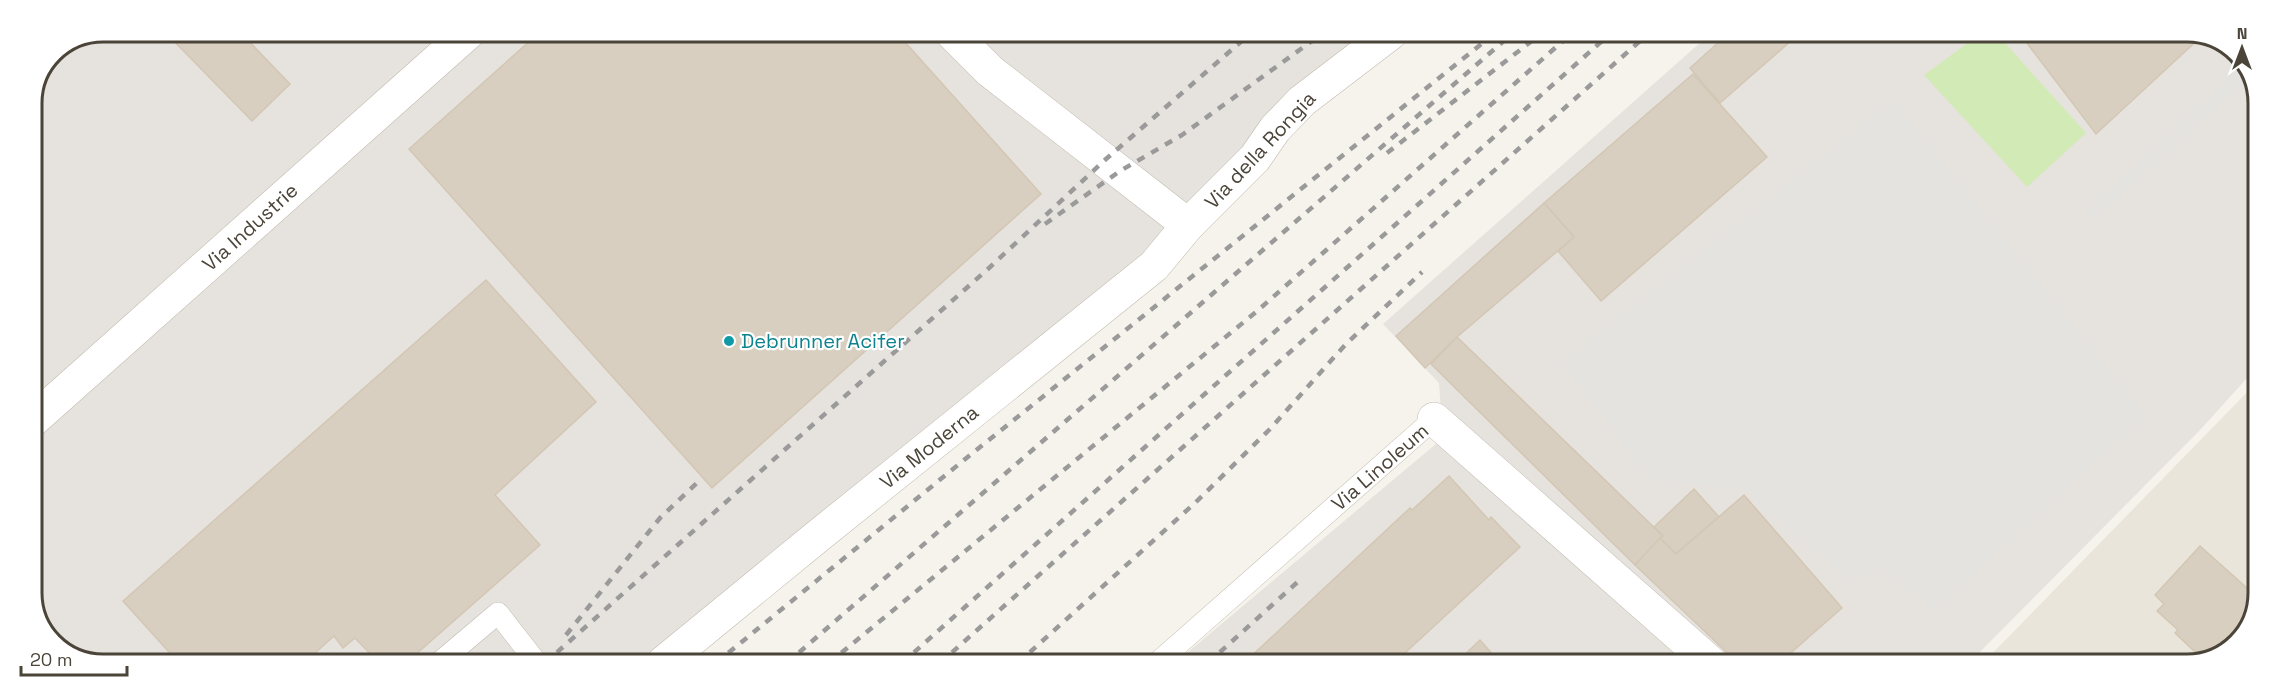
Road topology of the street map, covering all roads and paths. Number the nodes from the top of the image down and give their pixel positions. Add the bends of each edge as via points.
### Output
1 (458, 42) edge
2 (961, 42) edge
3 (1379, 42) edge
4 (1188, 225) junction
5 (42, 412) edge
6 (1434, 419) joint
7 (449, 654) edge
8 (530, 654) edge
9 (674, 654) edge
10 (1167, 654) edge
11 (1701, 654) edge

1 - 5 street, Via Industrie
2 - 4 street via 990,71
3 - 4 street, Via della Rongia via 1302,101 1275,129 1255,158
4 - 9 street, Via Moderna via 1154,266
6 - 10 lane, Via Linoleum
6 - 11 street, Via Linoleum
7 - 8 lane via 498,613

